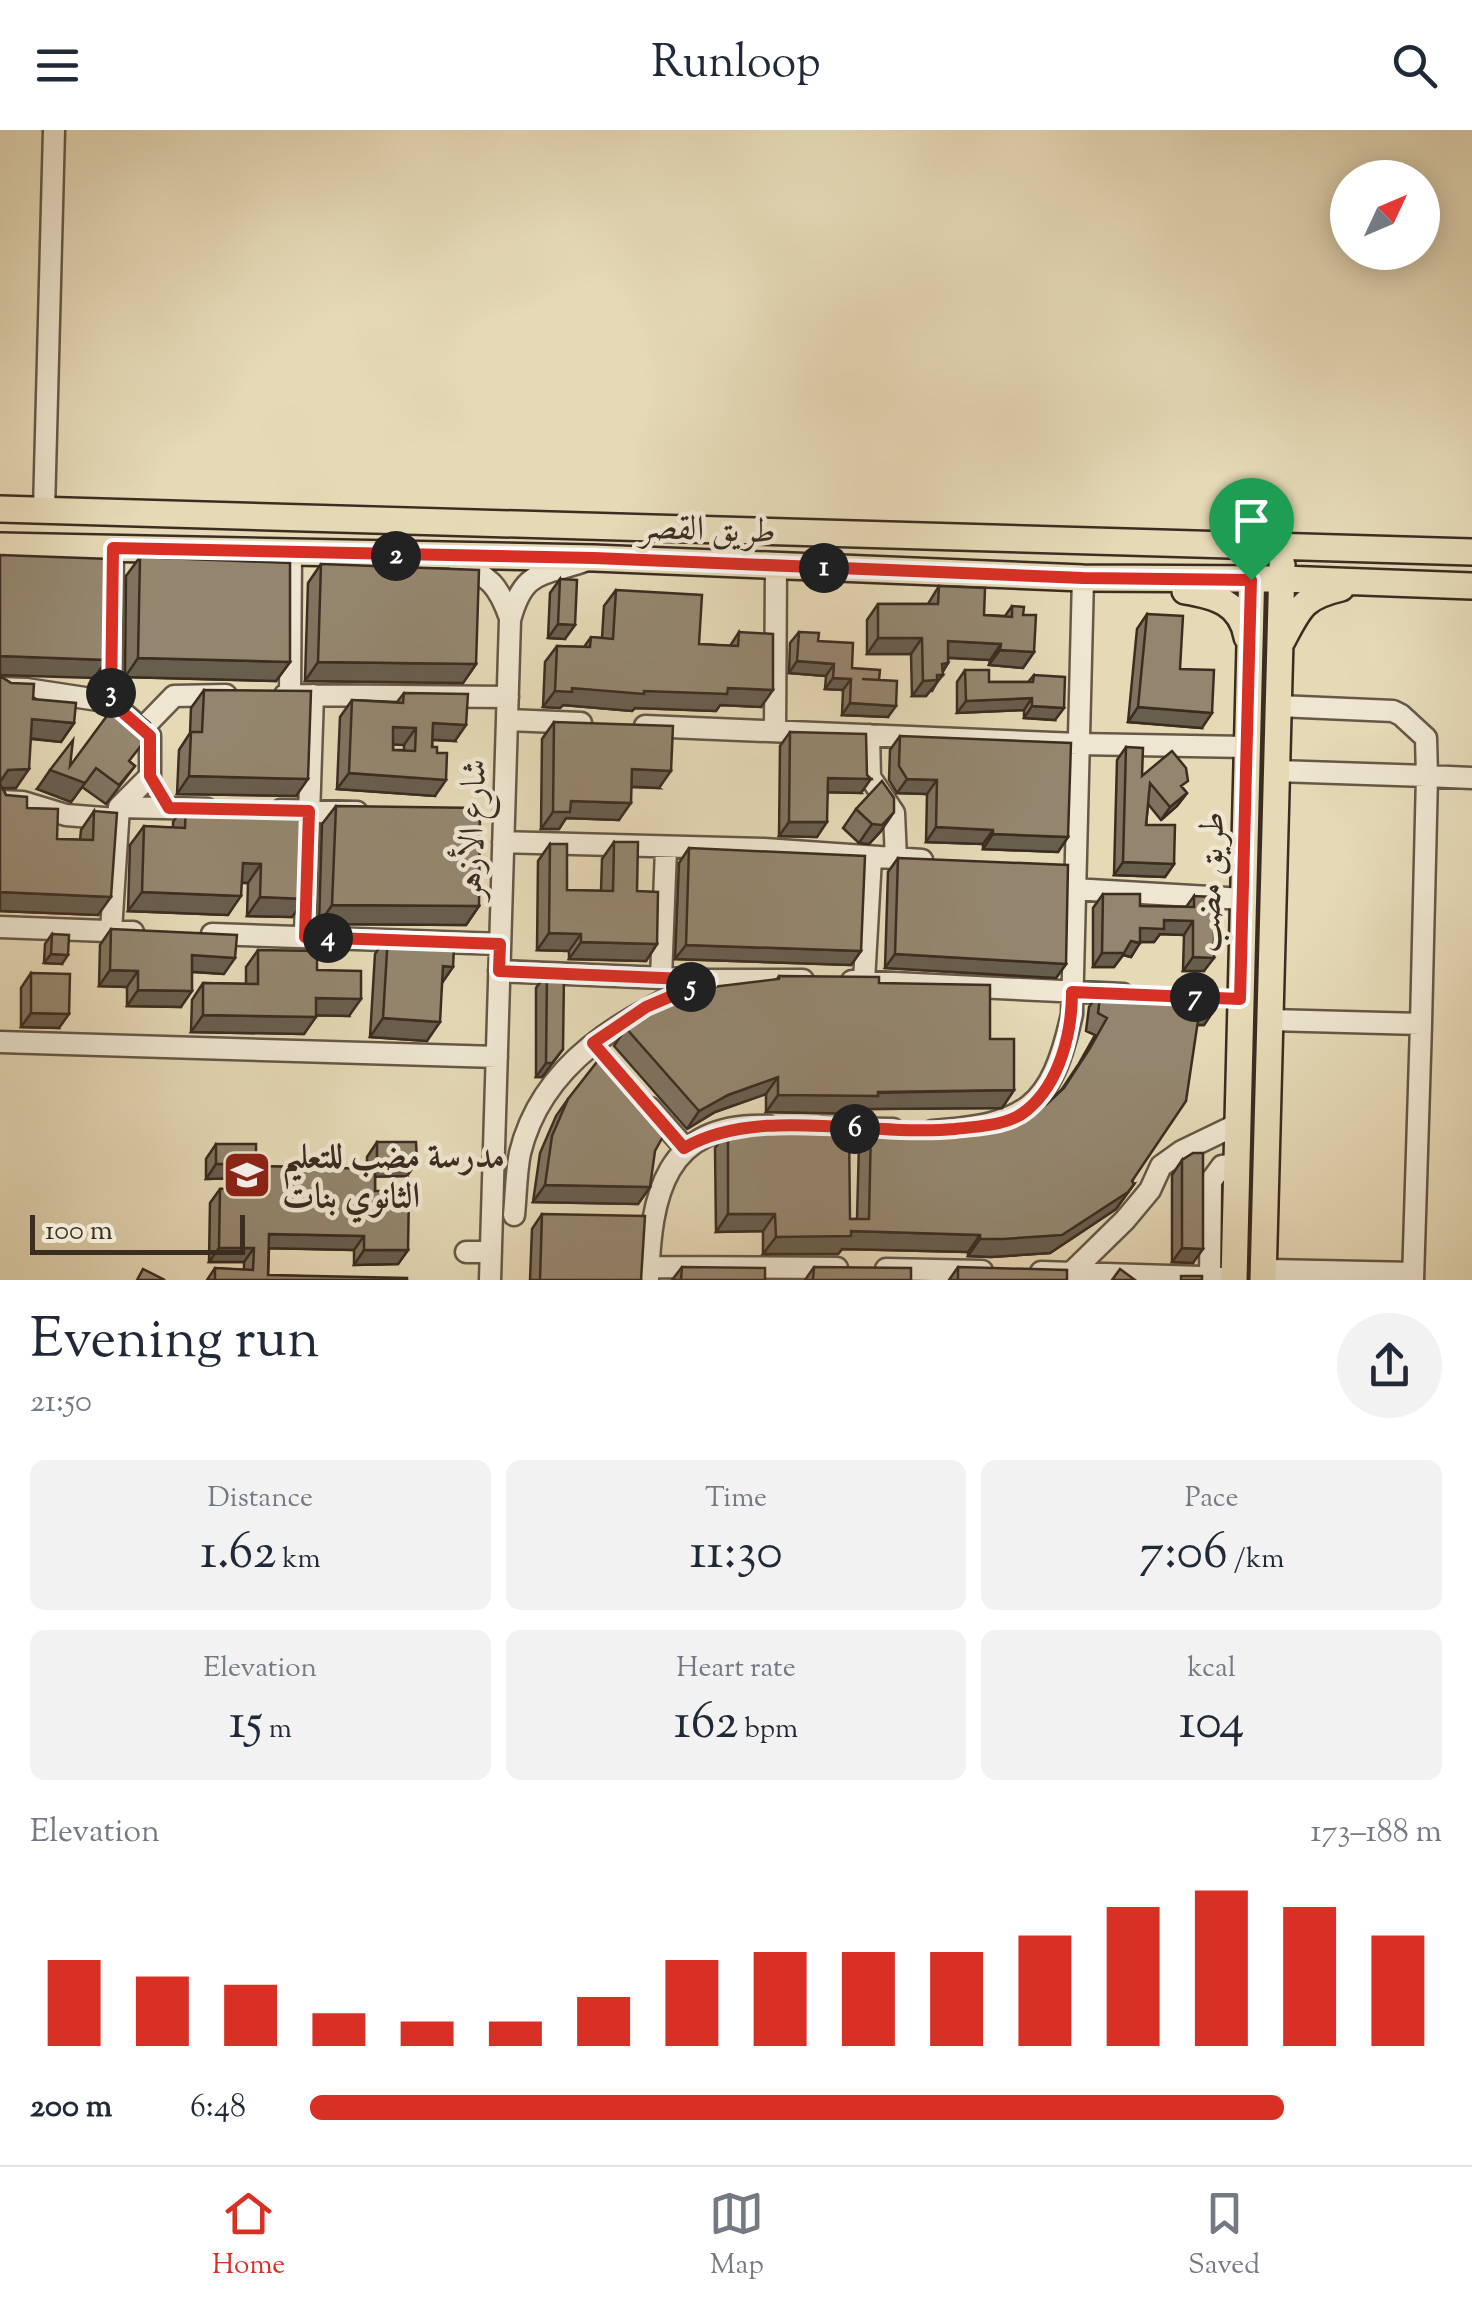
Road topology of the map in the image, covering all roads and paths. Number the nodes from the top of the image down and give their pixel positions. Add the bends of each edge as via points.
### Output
1 (54, 130) edge
2 (0, 509) edge
3 (44, 510) junction
4 (1252, 545) junction
5 (0, 546) edge
6 (1282, 546) junction
7 (113, 548) junction
8 (1472, 552) edge
9 (292, 553) junction
10 (449, 558) junction
11 (594, 558) junction
12 (776, 566) junction
13 (1083, 578) junction
14 (1116, 578) junction
15 (1282, 579) junction
16 (1251, 580) junction
17 (1363, 582) junction
18 (1472, 586) edge
19 (510, 620) junction
20 (1280, 645) junction
21 (1250, 649) junction
22 (0, 688) edge
23 (272, 695) junction
24 (314, 696) junction
25 (508, 697) junction
26 (111, 702) junction
27 (1278, 706) junction
28 (507, 720) junction
29 (143, 728) junction
30 (775, 731) junction
31 (869, 735) junction
32 (1078, 744) junction
33 (1247, 747) junction
34 (1277, 771) junction
35 (150, 776) junction
36 (1427, 776) junction
37 (1472, 778) edge
38 (0, 801) edge
39 (169, 808) junction
40 (222, 809) edge
41 (257, 810) edge
42 (309, 811) junction
43 (387, 812) edge
44 (118, 813) junction
45 (503, 842) junction
46 (666, 849) junction
47 (871, 858) junction
48 (896, 859) junction
49 (934, 860) edge
50 (1073, 889) junction
51 (1244, 899) junction
52 (0, 927) edge
53 (111, 931) junction
54 (150, 932) edge
55 (188, 934) edge
56 (305, 937) junction
57 (500, 944) junction
58 (499, 971) junction
59 (661, 978) junction
60 (709, 980) junction
61 (864, 981) junction
62 (1072, 992) junction
63 (1147, 995) edge
64 (1270, 1020) junction
65 (1421, 1024) junction
66 (0, 1042) edge
67 (496, 1057) junction
68 (632, 1088) edge
69 (1238, 1124) junction
70 (684, 1148) junction
71 (492, 1214) junction
72 (466, 1252) dead end
73 (491, 1252) junction
74 (649, 1274) edge
75 (782, 1274) edge
76 (921, 1275) edge
77 (1263, 1275) edge
78 (1071, 1276) edge
79 (1413, 1277) edge
80 (1155, 1278) edge
81 (1222, 1279) edge
82 (490, 1280) edge

1 - 3 street
2 - 3 main road, طريق القصر
3 - 4 main road, طريق القصر
4 - 6 main road, طريق القصر
4 - 16 main road, طريق مضب
5 - 7 main road, طريق القصر
6 - 8 main road, طريق القصر
6 - 15 main road, طريق مضب
7 - 9 main road, طريق القصر
7 - 26 street
9 - 10 main road, طريق القصر
9 - 23 street
10 - 11 main road, طريق القصر
10 - 19 street via 500,590
11 - 12 main road, طريق القصر
11 - 19 street, شارع الأزهر via 542,574 518,590
12 - 13 main road, طريق القصر
12 - 30 street
13 - 14 main road, طريق القصر
13 - 32 street
14 - 16 main road, طريق القصر
14 - 21 main road via 1226,600 1246,628
15 - 16 main road, طريق القصر
15 - 17 main road, طريق القصر
15 - 20 main road, طريق مضب
16 - 21 main road, طريق مضب
17 - 18 main road, طريق القصر
17 - 20 main road via 1308,599
19 - 25 street, شارع الأزهر
20 - 27 main road, طريق مضب
21 - 33 main road, طريق مضب
22 - 26 street
23 - 24 street
23 - 29 street via 174,696
24 - 25 street
24 - 42 street
25 - 28 street, شارع الأزهر
26 - 29 street
27 - 34 main road, طريق مضب
27 - 36 street via 1393,711 1426,738
28 - 30 street
28 - 45 street, شارع الأزهر via 494,813
29 - 35 street via 151,738
30 - 31 street
31 - 32 street
31 - 48 street via 870,777 894,812
32 - 33 street
32 - 50 street via 1065,866
33 - 51 main road, طريق مضب
34 - 36 street
34 - 64 main road, طريق مضب
35 - 39 street
35 - 44 street
36 - 37 street
36 - 65 street
38 - 44 street via 66,815
39 - 40 street
39 - 44 street
41 - 42 street
42 - 43 street
42 - 56 street
44 - 53 street
45 - 46 street
45 - 57 street, شارع الأزهر
46 - 47 street
46 - 59 street
47 - 48 street
47 - 61 street
48 - 49 street
50 - 51 street
50 - 62 street
51 - 69 main road, طريق مضب via 1231,999
52 - 53 street
53 - 54 street
55 - 56 street
56 - 57 street
57 - 58 street, شارع الأزهر
58 - 59 street
58 - 67 street, شارع الأزهر
59 - 60 street
60 - 61 street
60 - 71 street via 646,1007 552,1087 518,1162 524,1215
61 - 62 street
62 - 63 street
62 - 70 street via 1064,1053 1044,1092 1002,1122 934,1131 758,1125 704,1136
64 - 65 street
64 - 77 main road, طريق مضب
65 - 79 street
66 - 67 street
67 - 71 street, شارع الأزهر
68 - 70 street
69 - 78 street via 1161,1166 1150,1190
69 - 81 main road, طريق مضب
70 - 74 street via 642,1218
71 - 73 street, شارع الأزهر
72 - 73 street
73 - 82 street, شارع الأزهر
74 - 75 street
75 - 76 street
76 - 78 street
77 - 79 street
78 - 80 street
80 - 81 street

